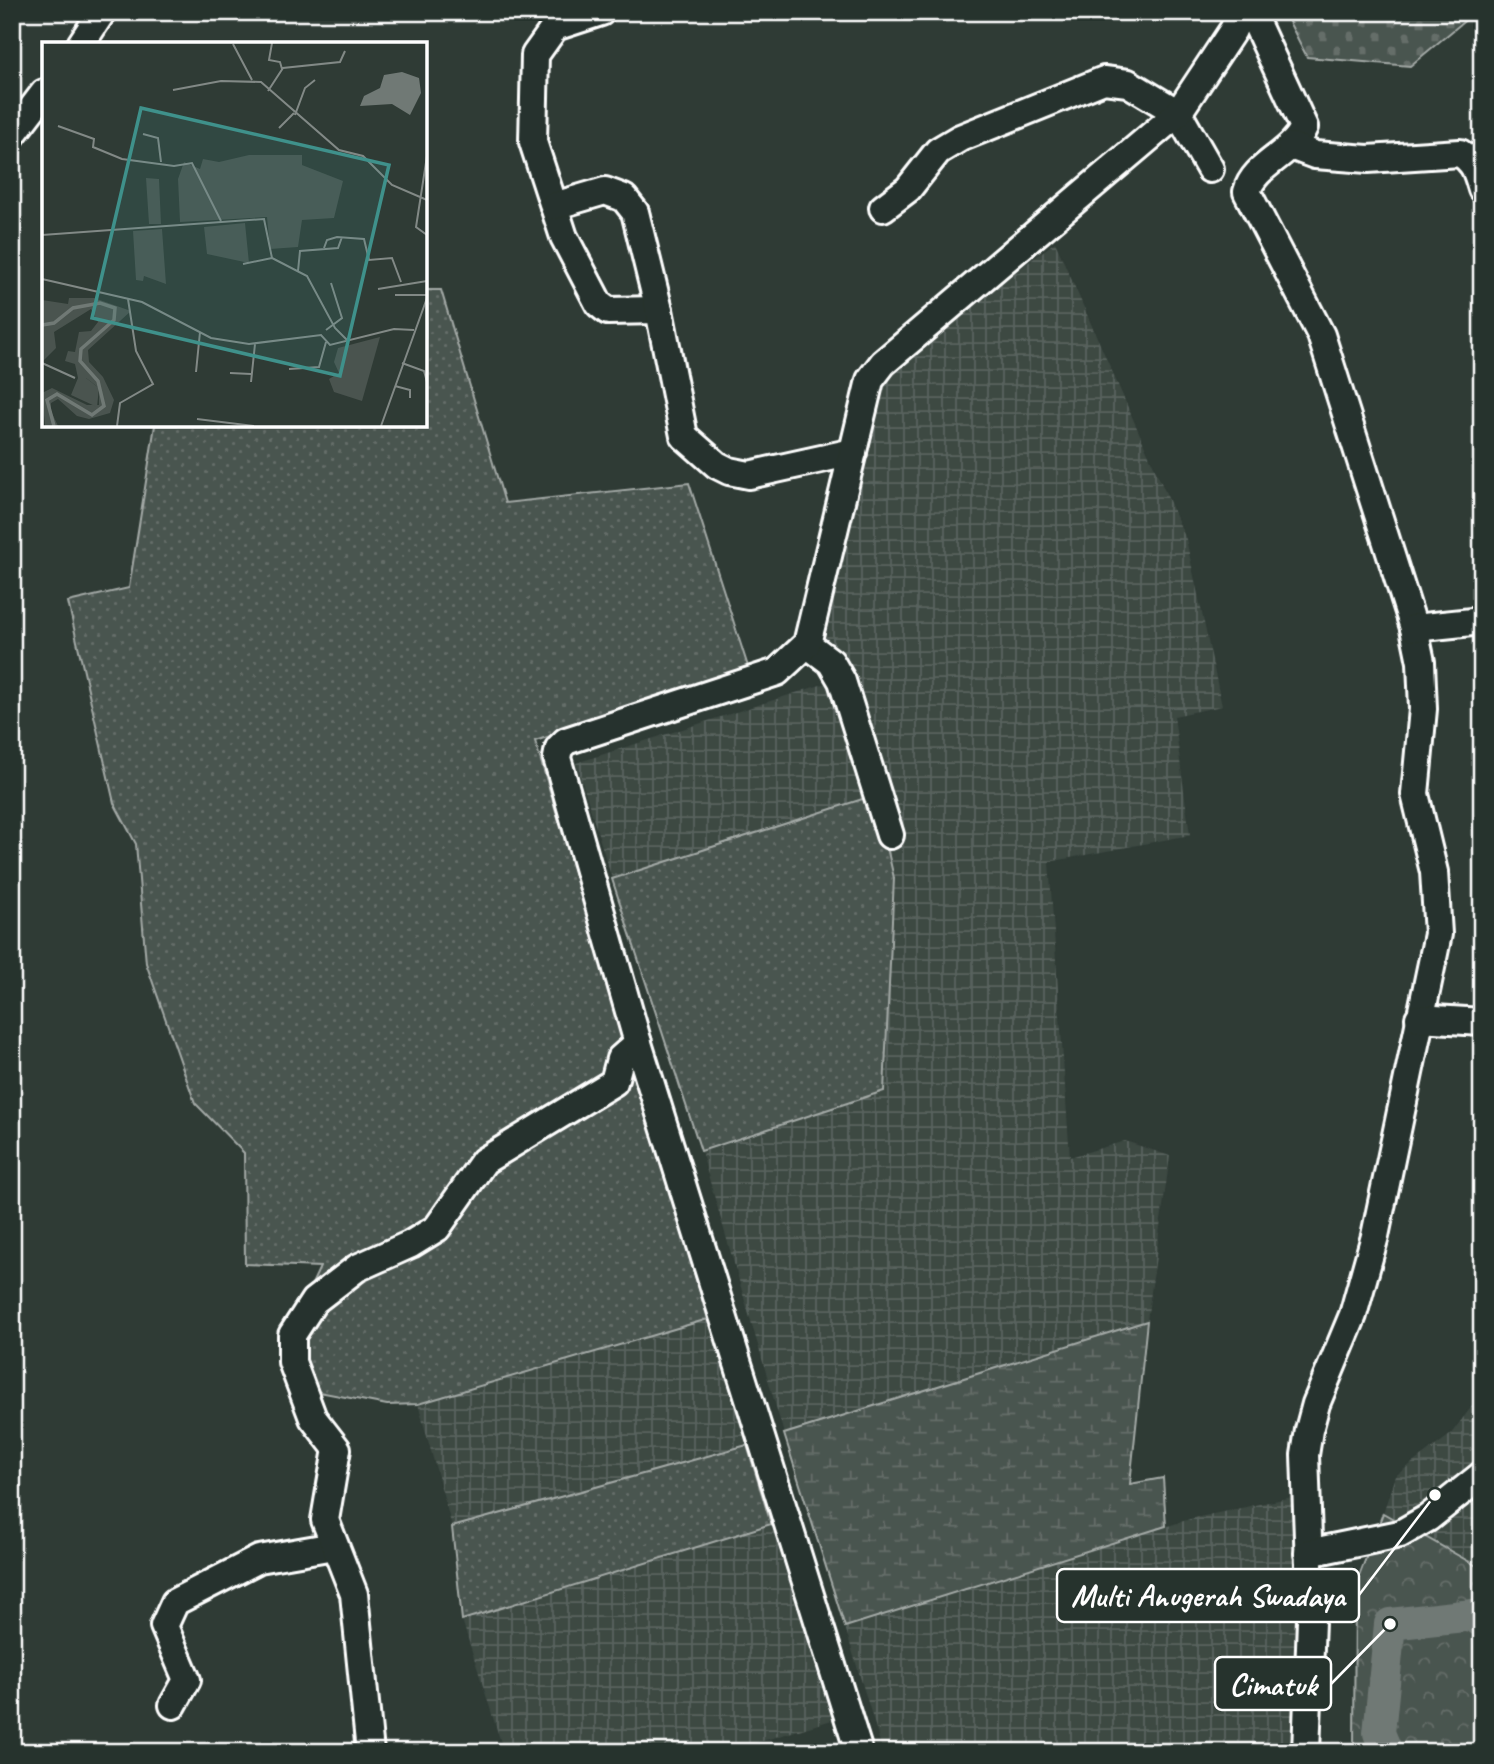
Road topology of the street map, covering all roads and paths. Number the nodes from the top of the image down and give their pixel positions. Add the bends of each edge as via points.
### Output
1 (102, 12) edge
2 (601, 12) edge
3 (1241, 12) edge
4 (1251, 12) edge
5 (81, 42) edge
6 (42, 96) edge
7 (1178, 113) junction
8 (12, 135) edge
9 (1291, 146) junction
10 (1210, 169) dead end
11 (1482, 189) edge
12 (554, 206) junction
13 (883, 208) dead end
14 (659, 310) junction
15 (853, 452) junction
16 (1482, 621) edge
17 (1414, 628) junction
18 (807, 644) junction
19 (890, 835) dead end
20 (1419, 1018) junction
21 (1482, 1022) edge
22 (639, 1044) junction
23 (1482, 1475) edge
24 (334, 1546) junction
25 (1308, 1553) junction
26 (173, 1705) dead end
27 (370, 1752) edge
28 (859, 1752) edge
29 (1306, 1752) edge

1 - 5 street
2 - 12 street via 555,27 535,55 533,142
3 - 7 street
4 - 9 street via 1304,127
6 - 8 street
7 - 10 street
7 - 13 street via 1128,83 1104,80 938,150 908,189
7 - 15 street via 883,363 870,380
9 - 11 street via 1315,155 1368,159 1460,153 1476,167
9 - 17 street via 1250,181 1247,192 1321,335
12 - 14 street via 564,237 599,304 608,311
12 - 14 street via 605,191 624,198 635,212
14 - 15 street via 684,436 717,465 749,475
15 - 18 street
16 - 17 street
17 - 20 street via 1423,709 1415,794 1438,897 1438,934
18 - 19 street via 831,662 842,681
18 - 22 street via 777,672 566,741 559,748 557,758
20 - 21 street
20 - 25 street via 1375,1236 1353,1315 1309,1430 1305,1455
22 - 24 street via 620,1059 614,1082 484,1161 437,1228 357,1268 314,1301 292,1335 292,1362 313,1418 337,1449 325,1520
22 - 28 street
23 - 25 street via 1400,1534
24 - 26 street via 259,1559 175,1602 164,1626 187,1680
24 - 27 street via 354,1594
25 - 29 street via 1311,1622

